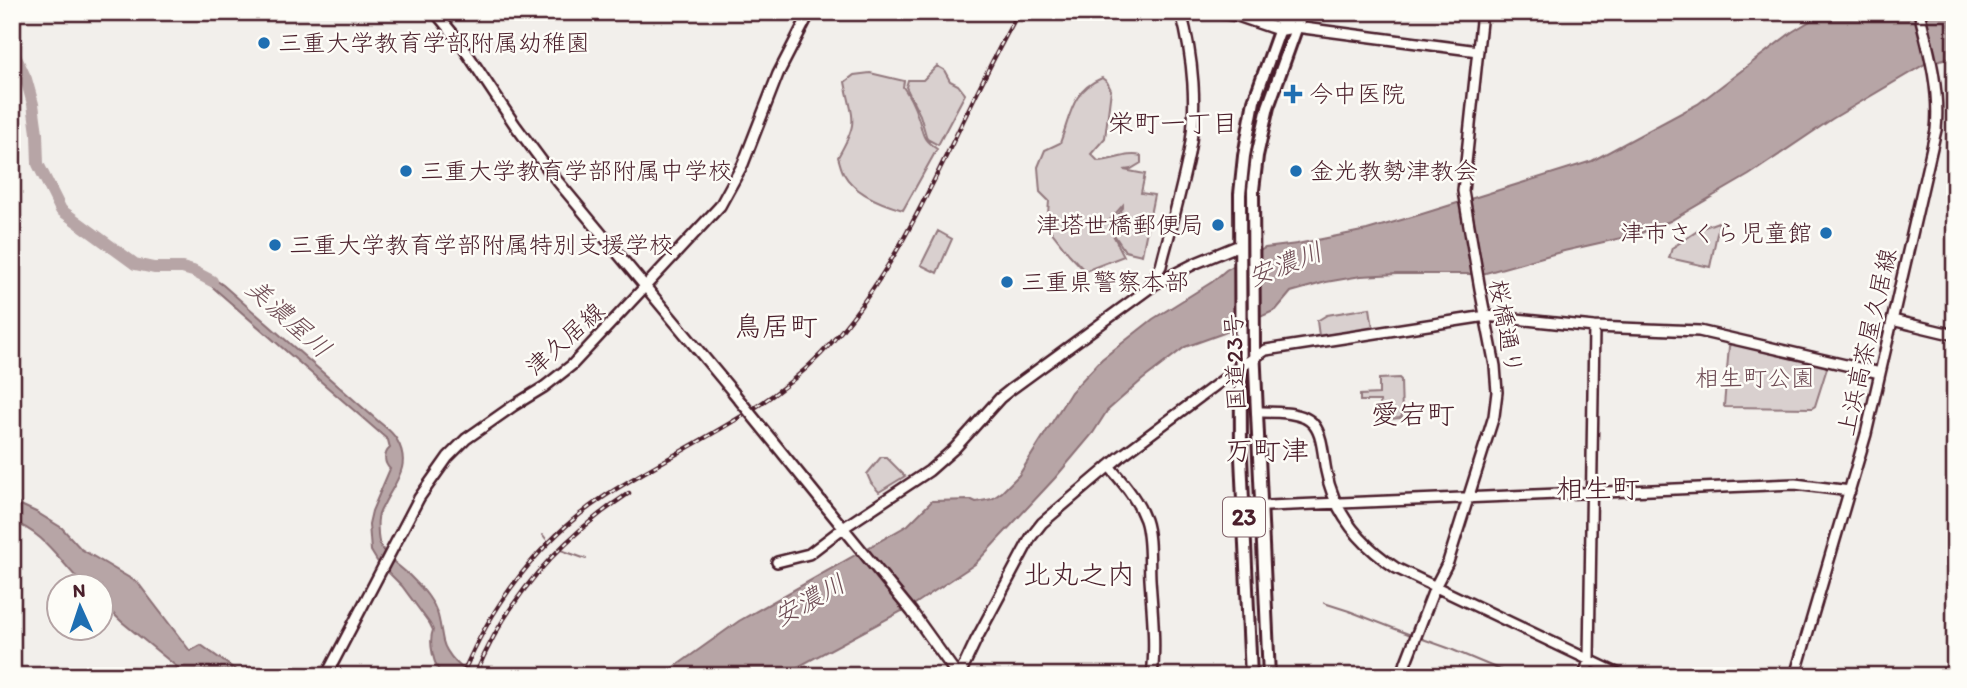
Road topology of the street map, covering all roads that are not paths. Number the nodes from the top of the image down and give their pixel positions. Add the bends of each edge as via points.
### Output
1 (435, 12) edge
2 (810, 12) edge
3 (1181, 12) edge
4 (1217, 12) edge
5 (1262, 12) edge
6 (1302, 12) edge
7 (1482, 12) edge
8 (1919, 12) edge
9 (1283, 21) edge
10 (1296, 27) junction
11 (1478, 51) junction
12 (1240, 247) junction
13 (646, 287) junction
14 (1146, 289) junction
15 (1486, 316) junction
16 (1892, 320) junction
17 (1594, 327) junction
18 (1955, 335) edge
19 (1254, 352) junction
20 (1240, 363) junction
21 (1880, 373) junction
22 (1258, 412) junction
23 (1109, 466) junction
24 (1850, 491) junction
25 (1592, 493) junction
26 (1469, 498) junction
27 (1336, 504) junction
28 (1261, 506) junction
29 (1244, 507) junction
30 (846, 531) junction
31 (777, 562) dead end
32 (1435, 587) junction
33 (1589, 660) junction
34 (326, 676) edge
35 (959, 676) edge
36 (1152, 676) edge
37 (1251, 676) edge
38 (1269, 676) edge
39 (1402, 676) edge
40 (1584, 676) edge
41 (1623, 676) edge
42 (1795, 676) edge

1 - 13 street via 550,172
2 - 13 street, 津久居線 via 778,74 731,189
3 - 14 street via 1192,81 1189,151 1161,265
4 - 9 main road
5 - 9 main road
6 - 10 highway, 国道23号 / 23
7 - 11 street, 桜橋通り
8 - 16 street, 上浜高茶屋久居線 via 1934,72 1936,130
9 - 10 main road
9 - 12 highway, 国道23号 / 23 via 1254,101 1240,194
10 - 11 street
10 - 19 highway, 国道23号 / 23 via 1261,135 1253,190
11 - 15 street, 桜橋通り via 1463,191
12 - 14 street
12 - 20 highway, 国道23号 / 23
13 - 30 street, bridge
13 - 34 street, 津久居線 via 572,365 466,439 448,457 419,498
14 - 30 street via 1000,398 929,471
15 - 17 street
15 - 19 street
15 - 26 street, 桜橋通り via 1497,392 1490,434
16 - 18 street
16 - 21 street, 上浜高茶屋久居線
17 - 21 street via 1699,331
17 - 25 street
19 - 20 street
19 - 22 highway, 国道23号 / 23
20 - 23 street
20 - 29 highway, 国道23号 / 23
21 - 24 street, 上浜高茶屋久居線
22 - 27 street via 1298,416 1315,425
22 - 28 highway, 国道23号 / 23
23 - 35 street via 1031,537
23 - 36 street via 1129,489 1147,529
24 - 25 street via 1795,484
24 - 42 street, 上浜高茶屋久居線
25 - 26 street
25 - 33 street
26 - 27 street
26 - 32 street, 桜橋通り
27 - 28 street
27 - 32 street via 1355,533 1381,559
28 - 29 street
28 - 38 highway, 国道23号 / 23
29 - 37 highway, 国道23号 / 23
30 - 31 street via 809,554
30 - 35 street
32 - 33 street
32 - 39 street, 桜橋通り
33 - 40 street
33 - 41 street

